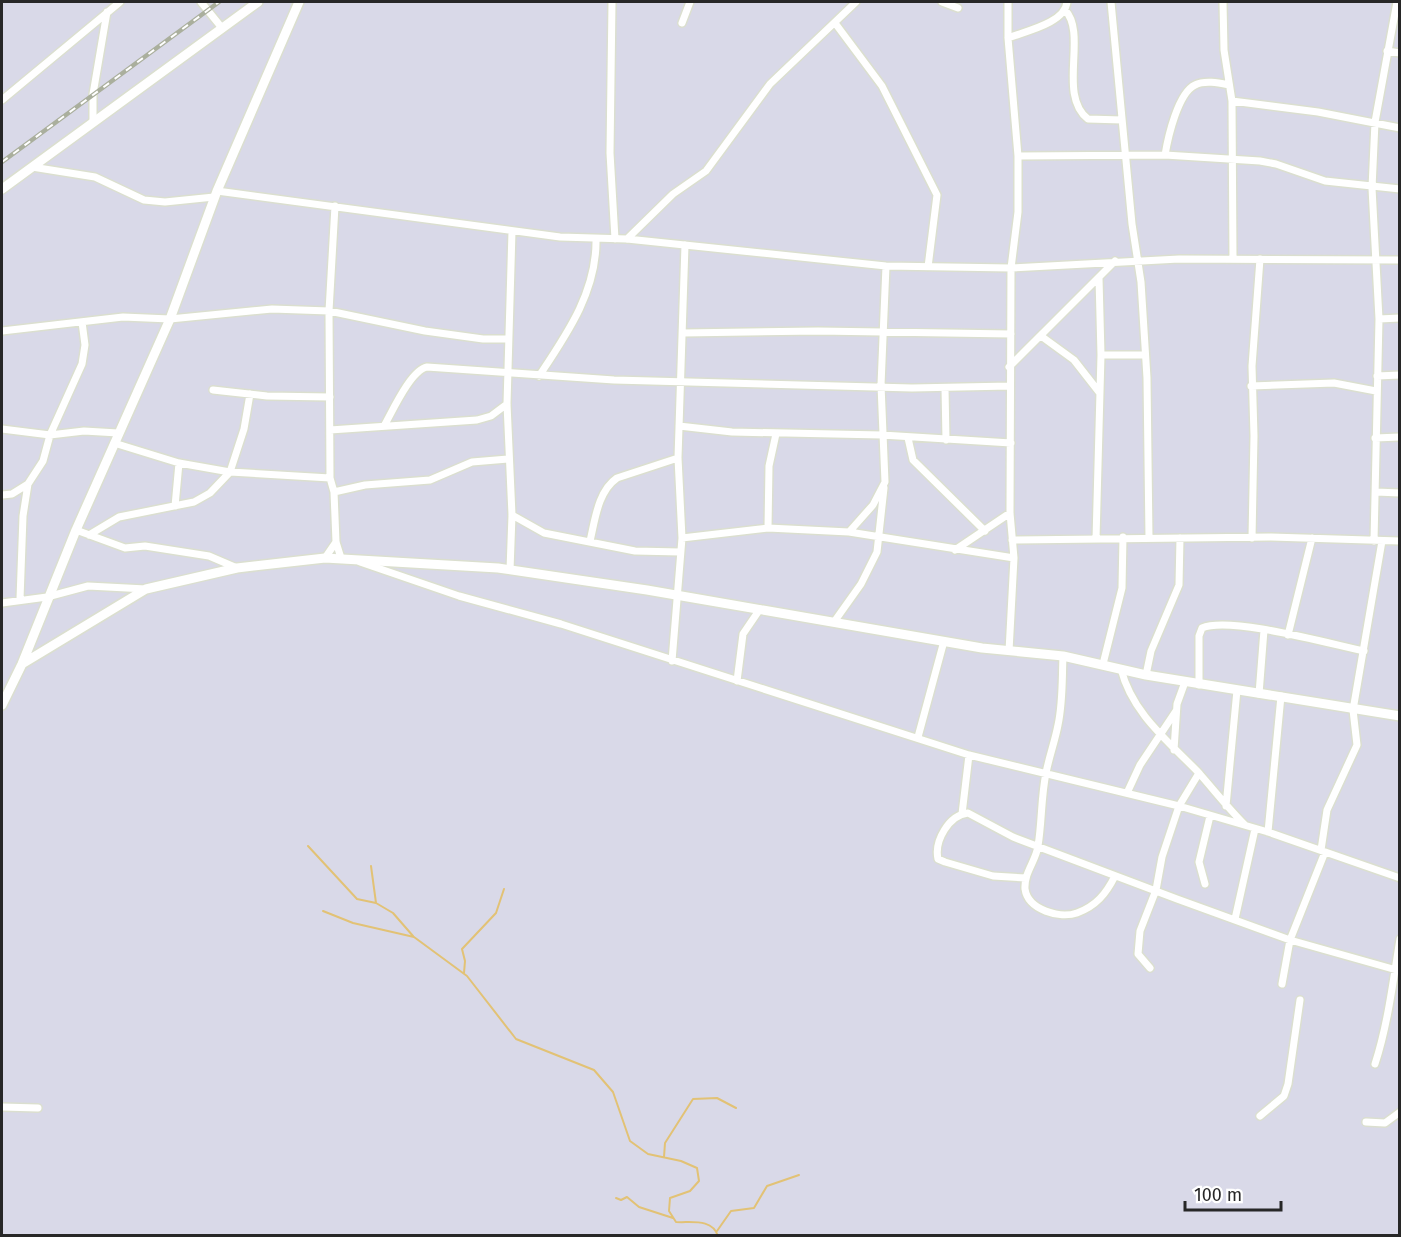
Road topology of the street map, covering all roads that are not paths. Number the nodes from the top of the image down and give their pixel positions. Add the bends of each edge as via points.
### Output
1 (120, 2) edge
2 (201, 2) edge
3 (258, 2) edge
4 (299, 2) edge
5 (612, 2) edge
6 (690, 2) edge
7 (856, 2) edge
8 (942, 2) edge
9 (1008, 2) edge
10 (1067, 2) edge
11 (1111, 2) edge
12 (1223, 2) edge
13 (1396, 2) edge
14 (958, 8) dead end
15 (1065, 10) junction
16 (107, 12) junction
17 (682, 23) dead end
18 (835, 23) junction
19 (222, 28) junction
20 (1008, 38) junction
21 (1387, 51) junction
22 (1400, 53) edge
23 (1229, 85) junction
24 (2, 100) edge
25 (1232, 100) junction
26 (1122, 120) junction
27 (93, 122) junction
28 (1376, 122) junction
29 (1400, 128) edge
30 (1165, 155) junction
31 (1018, 156) junction
32 (1128, 156) junction
33 (1234, 161) junction
34 (32, 167) junction
35 (1372, 188) junction
36 (2, 189) edge
37 (1400, 189) edge
38 (216, 194) junction
39 (335, 206) junction
40 (512, 231) junction
41 (596, 239) junction
42 (615, 239) junction
43 (627, 239) junction
44 (685, 245) junction
45 (1233, 259) junction
46 (1375, 259) junction
47 (1260, 260) junction
48 (1400, 260) edge
49 (1115, 261) junction
50 (1138, 262) junction
51 (886, 266) junction
52 (928, 267) junction
53 (1011, 268) junction
54 (1099, 278) junction
55 (329, 311) junction
56 (1400, 318) edge
57 (170, 319) junction
58 (1379, 320) junction
59 (82, 322) junction
60 (2, 331) edge
61 (683, 333) junction
62 (884, 334) junction
63 (1011, 334) junction
64 (1041, 336) junction
65 (508, 339) junction
66 (1101, 355) junction
67 (1145, 355) junction
68 (1009, 368) junction
69 (509, 373) junction
70 (1400, 375) edge
71 (538, 376) junction
72 (1377, 376) junction
73 (680, 381) junction
74 (881, 385) junction
75 (1010, 386) junction
76 (1251, 386) junction
77 (945, 388) junction
78 (213, 390) dead end
79 (1376, 391) junction
80 (1099, 392) junction
81 (250, 394) junction
82 (330, 397) junction
83 (507, 404) junction
84 (384, 426) junction
85 (679, 426) junction
86 (2, 429) edge
87 (330, 430) junction
88 (118, 433) junction
89 (776, 434) junction
90 (50, 435) junction
91 (882, 435) junction
92 (1400, 437) edge
93 (908, 438) junction
94 (1375, 438) junction
95 (946, 440) junction
96 (114, 443) junction
97 (1011, 443) junction
98 (678, 458) junction
99 (508, 459) junction
100 (179, 463) junction
101 (230, 472) junction
102 (330, 478) junction
103 (885, 482) junction
104 (28, 484) junction
105 (334, 492) junction
106 (1376, 492) junction
107 (1400, 493) edge
108 (2, 495) edge
109 (175, 506) junction
110 (1010, 513) junction
111 (512, 515) junction
112 (768, 528) junction
113 (76, 530) junction
114 (985, 531) junction
115 (849, 532) junction
116 (89, 535) junction
117 (880, 537) junction
118 (1123, 537) junction
119 (682, 538) junction
120 (1096, 538) junction
121 (1149, 538) junction
122 (1180, 538) junction
123 (1252, 538) junction
124 (1312, 538) junction
125 (1012, 540) junction
126 (590, 541) junction
127 (1378, 541) junction
128 (1400, 541) edge
129 (336, 542) junction
130 (955, 550) junction
131 (681, 552) junction
132 (325, 558) junction
133 (341, 558) junction
134 (1014, 558) junction
135 (354, 560) junction
136 (237, 568) junction
137 (510, 570) junction
138 (146, 589) junction
139 (675, 595) junction
140 (47, 597) junction
141 (20, 599) junction
142 (2, 603) edge
143 (760, 609) junction
144 (834, 622) junction
145 (1264, 630) junction
146 (1288, 635) junction
147 (944, 641) junction
148 (1009, 651) junction
149 (1364, 651) junction
150 (1063, 656) junction
151 (672, 661) junction
152 (22, 664) junction
153 (1103, 664) junction
154 (1121, 669) junction
155 (1146, 675) junction
156 (738, 681) junction
157 (1185, 682) junction
158 (1199, 685) junction
159 (1238, 690) junction
160 (1260, 693) junction
161 (1281, 696) junction
162 (2, 705) edge
163 (1353, 710) junction
164 (1176, 711) junction
165 (1400, 716) edge
166 (1159, 734) junction
167 (918, 737) junction
168 (1174, 750) junction
169 (969, 755) junction
170 (1046, 772) junction
171 (1199, 773) junction
172 (1127, 793) junction
173 (1179, 806) junction
174 (1226, 806) junction
175 (962, 814) junction
176 (1210, 816) junction
177 (1247, 826) junction
178 (1255, 829) junction
179 (1268, 832) junction
180 (1038, 846) junction
181 (1323, 851) junction
182 (1115, 876) junction
183 (1026, 878) junction
184 (1400, 878) edge
185 (1205, 884) dead end
186 (1156, 890) junction
187 (1235, 919) junction
188 (1400, 939) edge
189 (1290, 940) junction
190 (1150, 968) dead end
191 (1397, 970) edge
192 (1282, 984) dead end
193 (1300, 1000) dead end
194 (1375, 1064) dead end
195 (2, 1107) edge
196 (38, 1108) dead end
197 (1400, 1112) edge
198 (1260, 1116) dead end
199 (1366, 1122) dead end

1 - 16 street
2 - 19 street
3 - 19 street
4 - 38 street
5 - 42 street via 609,153
6 - 17 street
7 - 18 street
8 - 14 street
9 - 20 street
10 - 15 street
11 - 26 street
12 - 23 street
13 - 21 street
15 - 20 street via 1057,18
15 - 26 street via 1072,21 1075,93 1080,109 1088,118
16 - 24 street
16 - 27 street via 93,94
18 - 43 street via 770,84 706,171 673,194
18 - 52 street via 882,86 937,195
19 - 27 street
20 - 31 street
21 - 22 street
21 - 28 street
23 - 25 street
23 - 30 street via 1205,82 1189,89 1174,117
25 - 28 street
25 - 33 street
26 - 32 street
27 - 34 street
28 - 29 street
28 - 35 street
30 - 32 street
30 - 33 street
31 - 32 street
31 - 53 street via 1018,212
32 - 50 street
33 - 35 street via 1276,164 1325,181
33 - 45 street
34 - 36 street
34 - 38 street via 95,177 144,200 165,202
35 - 37 street
35 - 46 street
38 - 39 street
38 - 57 street
39 - 40 street
39 - 55 street
40 - 41 street
40 - 65 street
41 - 42 street
41 - 71 street via 593,280 572,324
42 - 43 street
43 - 44 street
44 - 51 street
44 - 61 street
45 - 47 street
45 - 50 street
46 - 47 street
46 - 48 street
46 - 58 street
47 - 76 street
49 - 50 street
49 - 53 street
49 - 54 street
50 - 67 street
51 - 52 street
51 - 62 street
52 - 53 street
53 - 63 street
54 - 64 street
54 - 66 street
55 - 57 street via 252,310
55 - 65 street via 425,331
55 - 82 street
56 - 58 street
57 - 59 street via 123,316
57 - 88 street
58 - 72 street
59 - 60 street
59 - 90 street via 83,358
61 - 62 street
61 - 73 street
62 - 63 street
62 - 74 street
63 - 68 street
64 - 68 street
64 - 80 street via 1074,360
65 - 69 street
66 - 67 street
66 - 80 street
67 - 121 street
68 - 75 street
69 - 71 street
69 - 83 street
69 - 84 street via 420,368
70 - 72 street
71 - 73 street
72 - 79 street
73 - 74 street
73 - 85 street
74 - 77 street
74 - 91 street
75 - 77 street
75 - 97 street
76 - 79 street via 1334,384
76 - 123 street
77 - 95 street
78 - 81 street
79 - 94 street
80 - 120 street
81 - 82 street
81 - 101 street
82 - 87 street
83 - 84 street via 491,416 477,420
83 - 99 street
84 - 87 street
85 - 89 street
85 - 98 street
86 - 90 street
87 - 102 street
88 - 90 street
88 - 96 street
89 - 91 street
89 - 112 street via 769,466
90 - 104 street via 43,461
91 - 93 street
91 - 103 street
92 - 94 street
93 - 95 street
93 - 114 street via 913,460
94 - 106 street
95 - 97 street
96 - 100 street
96 - 113 street
97 - 110 street
98 - 119 street
98 - 126 street via 609,483
99 - 105 street via 472,462 430,480 365,485
99 - 111 street
100 - 101 street
100 - 109 street
101 - 102 street
101 - 109 street via 210,493
102 - 105 street
103 - 115 street via 873,505
103 - 117 street
104 - 108 street
104 - 141 street
105 - 129 street
106 - 107 street
106 - 127 street
109 - 116 street via 119,517
110 - 114 street
110 - 125 street
111 - 126 street via 544,533
111 - 137 street
112 - 115 street
112 - 119 street
113 - 116 street
113 - 140 street
114 - 130 street
115 - 117 street
116 - 136 street via 125,548 145,546 209,556
117 - 130 street
117 - 144 street via 861,584
118 - 120 street
118 - 121 street
118 - 153 street via 1122,588
119 - 131 street
120 - 125 street
121 - 122 street
122 - 123 street
122 - 155 street via 1179,585 1151,651
123 - 124 street
124 - 127 street
124 - 146 street
125 - 134 street
126 - 131 street via 635,550
127 - 128 street
127 - 149 street
129 - 132 street
129 - 133 street
130 - 134 street
131 - 139 street
132 - 133 street
132 - 136 street
133 - 135 street
134 - 148 street
135 - 137 street
135 - 151 street
136 - 138 street
137 - 139 street
138 - 140 street via 88,586
138 - 152 street
139 - 143 street
139 - 151 street
140 - 141 street
140 - 152 street
141 - 142 street
143 - 144 street
143 - 156 street via 743,634
144 - 147 street
145 - 146 street
145 - 158 street via 1222,625 1202,628
145 - 160 street
146 - 149 street
147 - 148 street
147 - 167 street
148 - 150 street
149 - 163 street
150 - 153 street
150 - 170 street via 1059,724
151 - 156 street
152 - 162 street
153 - 154 street
154 - 155 street
154 - 166 street via 1128,692
155 - 157 street
156 - 167 street
157 - 158 street
157 - 164 street
158 - 159 street
159 - 160 street
159 - 174 street
160 - 161 street
161 - 163 street
161 - 179 street
163 - 165 street
163 - 181 street via 1357,745 1327,810
164 - 166 street
164 - 168 street
166 - 168 street
166 - 172 street
167 - 169 street
168 - 171 street
169 - 170 street
169 - 175 street
170 - 172 street
170 - 180 street
171 - 173 street
171 - 174 street
172 - 173 street
173 - 176 street
173 - 186 street
174 - 177 street
175 - 180 street via 973,815
175 - 183 street via 946,828 939,841 938,859 993,876
176 - 177 street
176 - 185 street via 1199,862
177 - 178 street
178 - 179 street
178 - 187 street
179 - 181 street
180 - 182 street
180 - 183 street
181 - 184 street
181 - 189 street
182 - 183 street via 1100,900 1069,916 1038,907 1027,896
182 - 186 street
186 - 187 street
186 - 190 street via 1139,938 1138,954
187 - 189 street
188 - 191 street
189 - 191 street
189 - 192 street
191 - 194 street
193 - 198 street via 1284,1096
195 - 196 street
197 - 199 street via 1385,1123

